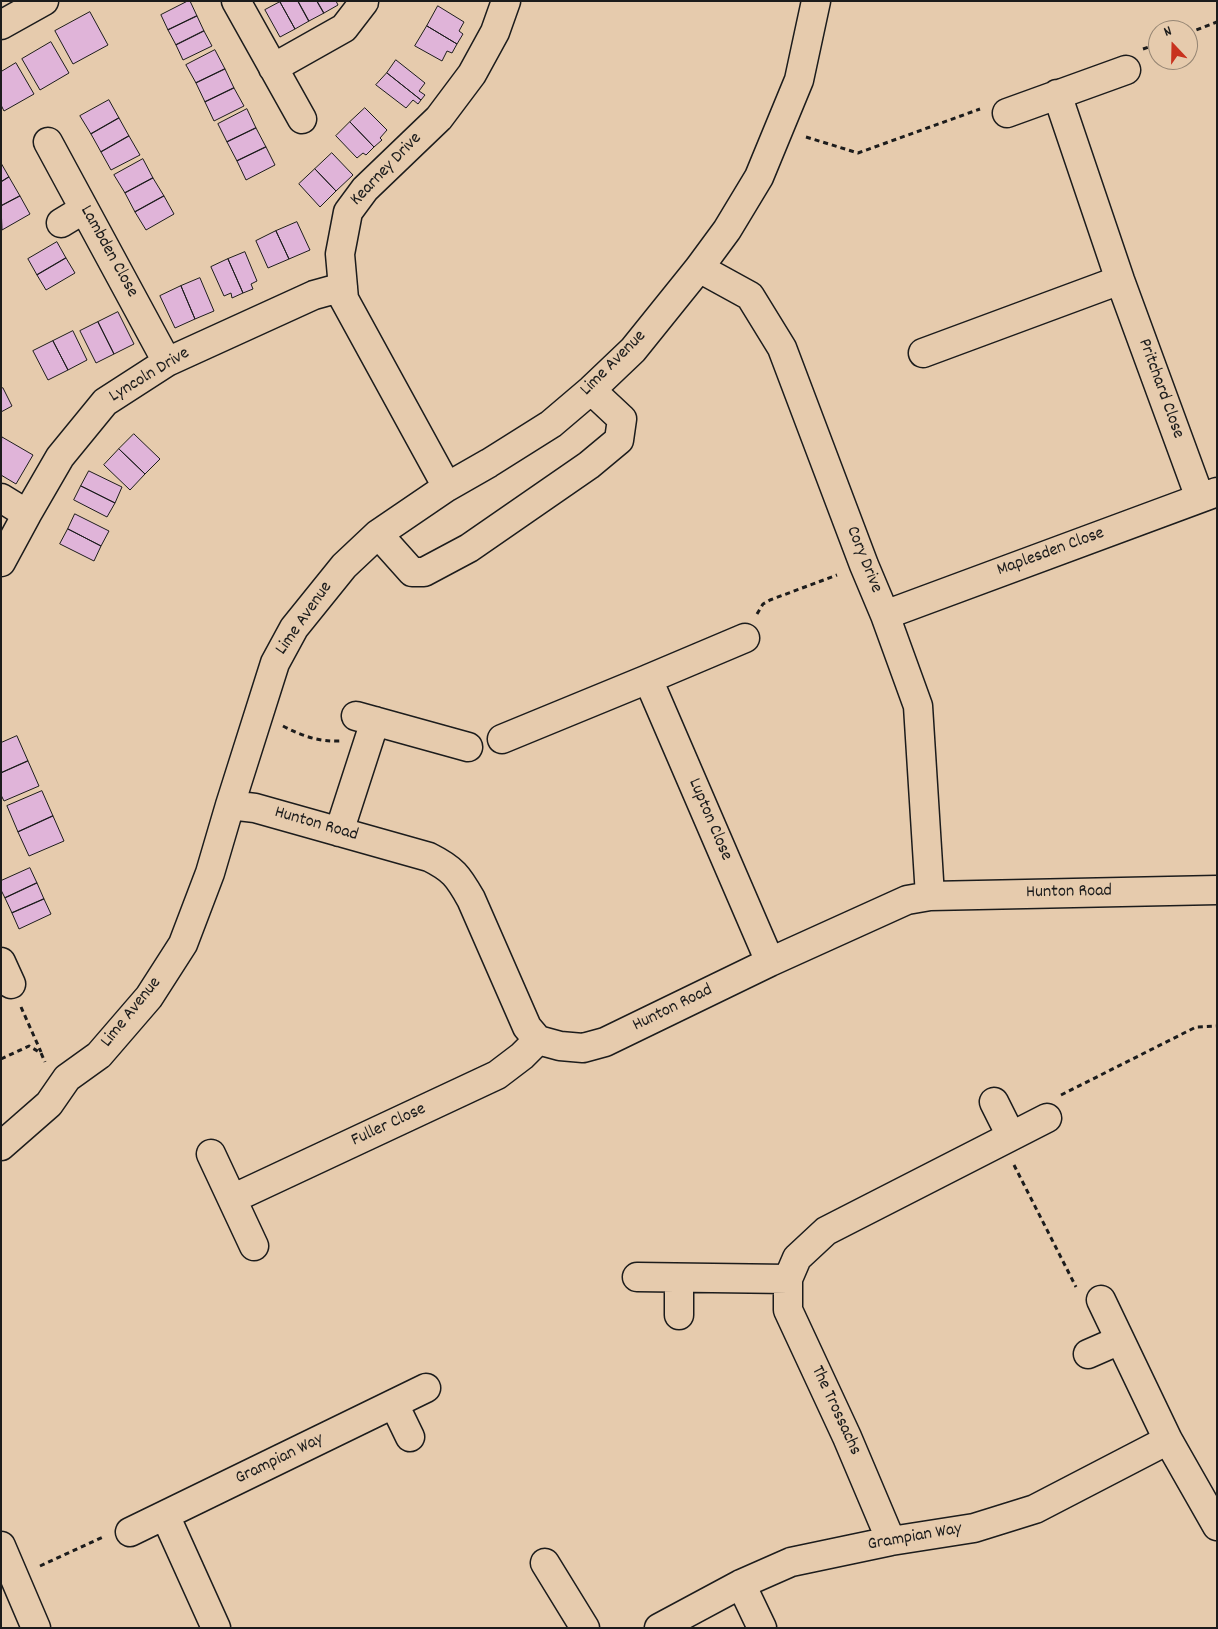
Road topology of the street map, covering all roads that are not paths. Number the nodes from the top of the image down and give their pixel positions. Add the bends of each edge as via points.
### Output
1 (44, 1) edge
2 (236, 1) edge
3 (506, 1) edge
4 (816, 1) edge
5 (364, 2) edge
6 (1, 25) edge
7 (273, 68) junction
8 (1126, 70) dead end
9 (1056, 94) junction
10 (1007, 113) dead end
11 (302, 119) dead end
12 (48, 142) dead end
13 (84, 210) junction
14 (60, 223) dead end
15 (699, 268) junction
16 (1120, 280) junction
17 (343, 287) junction
18 (923, 353) dead end
19 (167, 362) junction
20 (591, 390) junction
21 (447, 487) junction
22 (1208, 495) edge
23 (1, 498) edge
24 (27, 514) junction
25 (378, 534) junction
26 (1, 562) edge
27 (885, 615) junction
28 (745, 638) dead end
29 (648, 679) junction
30 (502, 739) dead end
31 (468, 747) dead end
32 (230, 805) junction
33 (339, 832) junction
34 (1217, 890) edge
35 (930, 896) junction
36 (770, 962) junction
37 (538, 1040) junction
38 (994, 1102) dead end
39 (1047, 1118) road end
40 (1006, 1138) junction
41 (1, 1146) edge
42 (211, 1154) dead end
43 (232, 1199) junction
44 (254, 1246) dead end
45 (637, 1277) dead end
46 (679, 1278) junction
47 (788, 1279) junction
48 (1101, 1300) road end
49 (678, 1315) dead end
50 (1120, 1340) junction
51 (1088, 1354) dead end
52 (426, 1388) dead end
53 (394, 1404) junction
54 (410, 1437) dead end
55 (1168, 1440) junction
56 (165, 1515) junction
57 (1217, 1526) edge
58 (130, 1532) road end
59 (891, 1541) junction
60 (1, 1546) edge
61 (545, 1563) dead end
62 (741, 1584) junction
63 (36, 1628) edge
64 (216, 1628) edge
65 (585, 1628) edge
66 (659, 1628) edge
67 (762, 1628) edge

1 - 6 street
2 - 7 street
3 - 17 street, Kearney Drive via 495,32 466,82 439,118 365,189 348,212 340,254
4 - 15 street, Lime Avenue via 799,80 759,176 727,230
5 - 7 street via 344,28
7 - 11 street
8 - 9 street
9 - 10 street
9 - 16 street, Pritchard Close
12 - 13 street, Lambden Close
13 - 14 street
13 - 19 street, Lambden Close
15 - 20 street, Lime Avenue via 633,350
15 - 27 street, Cory Drive via 750,296 782,348
16 - 18 street
16 - 22 street, Pritchard Close
17 - 19 street, Lyncoln Drive via 314,295
17 - 21 street, Kearney Drive via 344,299
19 - 24 street, Lyncoln Drive via 105,402 60,457
20 - 21 street, Lime Avenue via 551,424
20 - 25 street via 622,419 619,440 589,465 469,548 424,572 412,572
21 - 25 street, Lime Avenue
22 - 27 street, Maplesden Close
23 - 24 street
24 - 26 street, Lyncoln Drive
25 - 32 street, Lime Avenue via 344,566 294,628 275,663
27 - 35 street, Cory Drive via 918,706
28 - 29 street
29 - 30 street
29 - 36 street, Lupton Close
31 - 33 street via 365,719
32 - 33 street, Hunton Road via 255,808
32 - 41 street, Lime Avenue via 210,873 183,944 149,997 99,1055 67,1078 49,1104
33 - 37 street, Hunton Road via 429,857 449,867 471,899 527,1027
34 - 35 street, Hunton Road
35 - 36 street, Hunton Road via 907,900
36 - 37 street, Hunton Road via 605,1042 584,1048
37 - 43 street, Fuller Close via 497,1075
38 - 40 street
39 - 40 street, The Trossachs
40 - 47 street, The Trossachs via 826,1231 797,1258
42 - 43 street
43 - 44 street
45 - 46 street
46 - 47 street
46 - 49 street
47 - 59 street, The Trossachs via 788,1310
48 - 50 street
50 - 51 street
50 - 55 street
52 - 53 street, Grampian Way
53 - 54 street
53 - 56 street, Grampian Way
55 - 57 street
55 - 59 street, Grampian Way via 1035,1509 974,1528
56 - 58 street, Grampian Way
56 - 64 street
59 - 62 street, Grampian Way via 790,1562
60 - 63 street
61 - 65 street
62 - 66 street, Grampian Way
62 - 67 street

